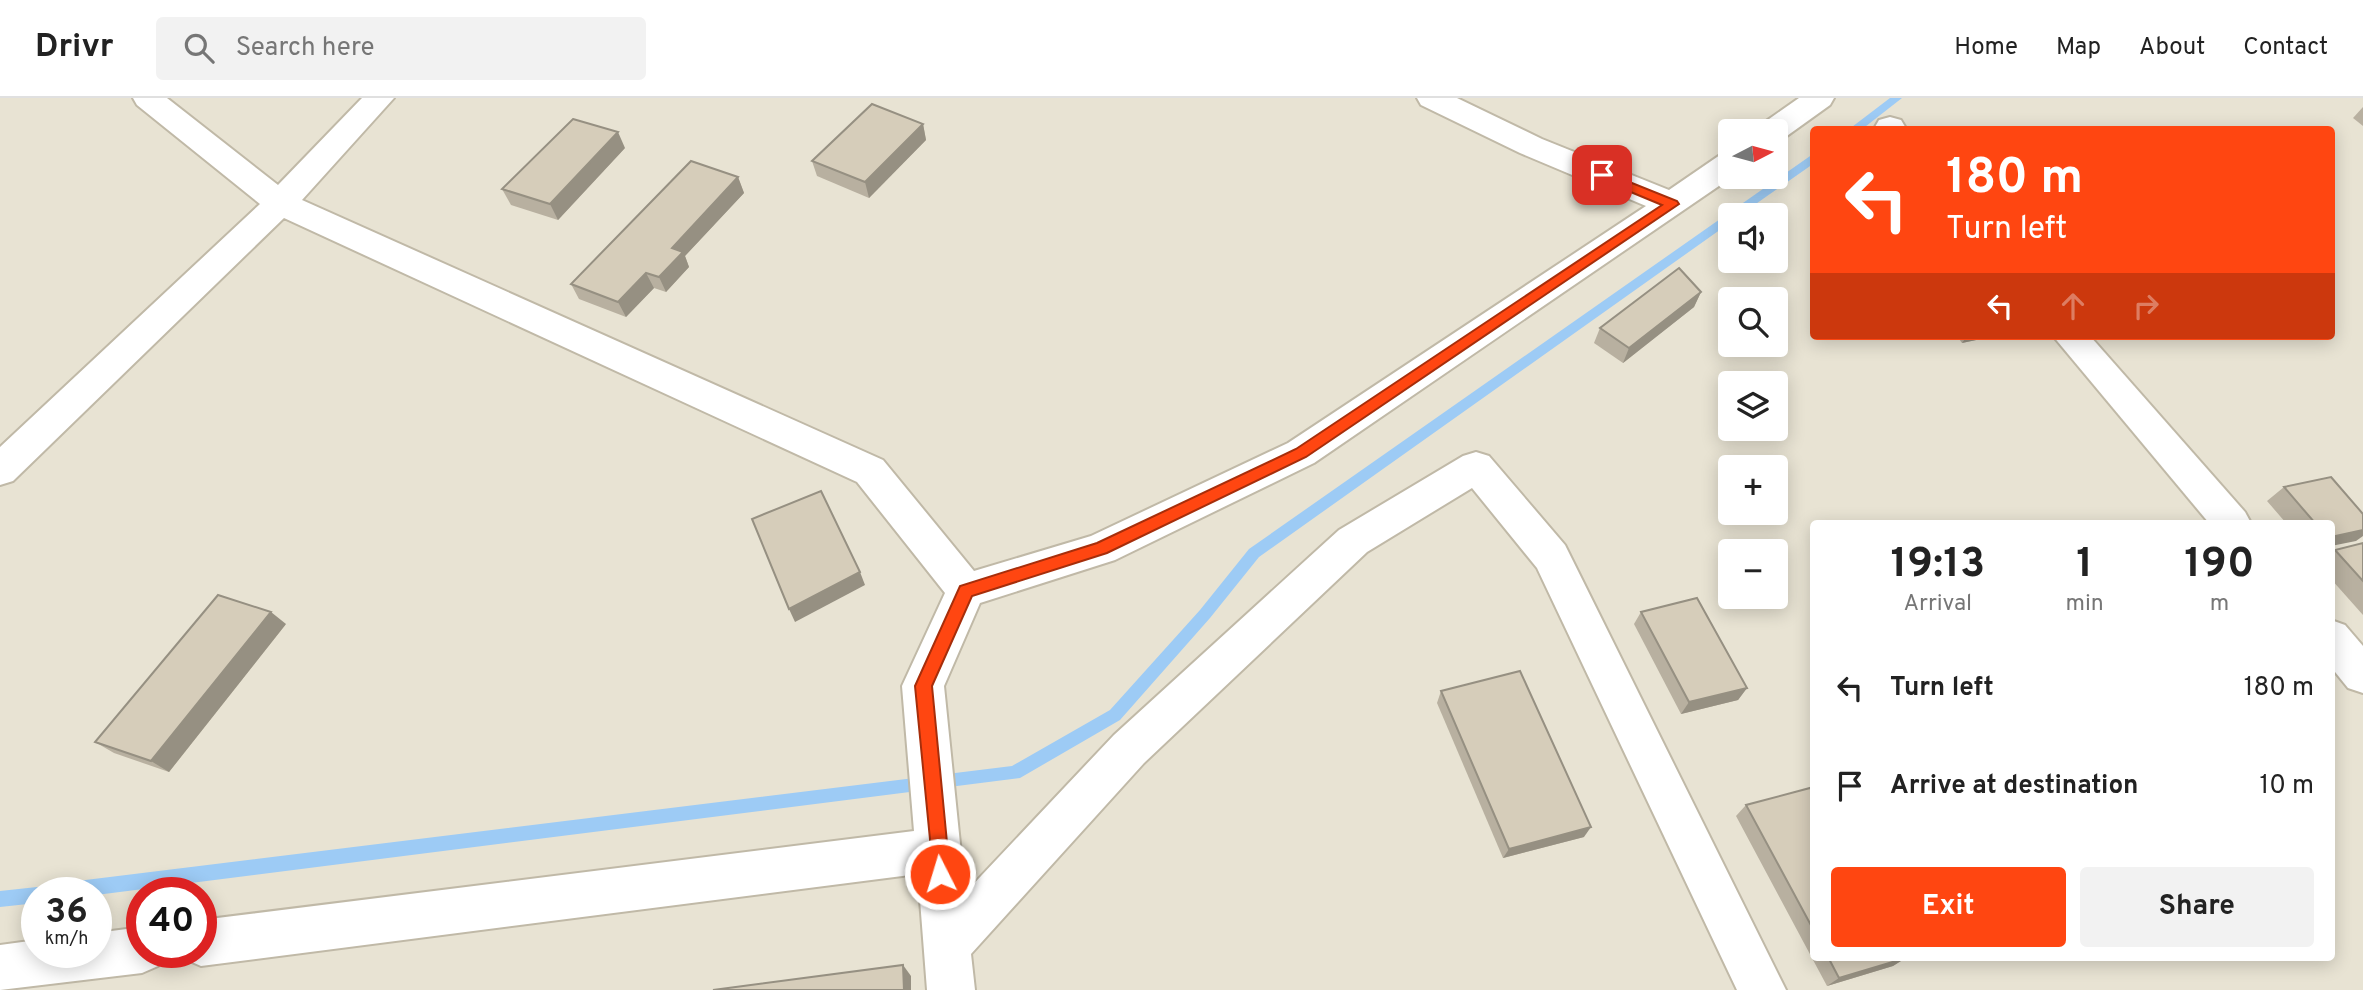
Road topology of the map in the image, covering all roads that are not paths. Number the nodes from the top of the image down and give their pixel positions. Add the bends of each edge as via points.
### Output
1 (148, 98) edge
2 (379, 98) edge
3 (1432, 98) edge
4 (1819, 98) edge
5 (1788, 120) edge
6 (1718, 171) edge
7 (280, 203) junction
8 (1672, 204) junction
9 (2073, 340) edge
10 (0, 470) edge
11 (2229, 520) edge
12 (966, 590) junction
13 (2335, 643) edge
14 (2363, 675) edge
15 (936, 829) junction
16 (217, 941) edge
17 (947, 946) junction
18 (126, 952) edge
19 (0, 968) edge
20 (951, 990) edge
21 (1762, 990) edge

1 - 7 street
2 - 7 street
3 - 8 street via 1531,146
4 - 5 street
6 - 8 street
7 - 10 street
7 - 12 street via 870,471
8 - 12 street via 1301,453 1101,549
9 - 11 street
12 - 15 street via 923,686
13 - 14 street
15 - 16 street
15 - 17 street
17 - 20 street
17 - 21 street via 1129,749 1353,541 1476,467 1551,557
18 - 19 street

